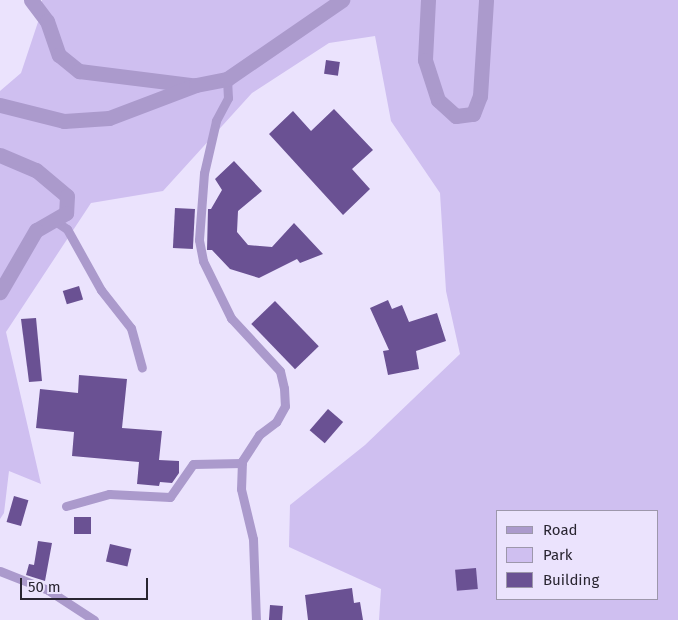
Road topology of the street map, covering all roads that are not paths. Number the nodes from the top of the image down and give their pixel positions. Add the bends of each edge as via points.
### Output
1 (31, 0) edge
2 (342, 0) edge
3 (428, 0) edge
4 (486, 0) edge
5 (227, 79) junction
6 (196, 85) junction
7 (0, 105) edge
8 (0, 155) edge
9 (52, 219) junction
10 (0, 292) edge
11 (142, 368) dead end
12 (242, 463) junction
13 (66, 506) dead end
14 (0, 571) edge
15 (94, 620) edge
16 (256, 620) edge

1 - 6 street via 47,21 59,55 79,71
2 - 5 street
3 - 4 street via 425,60 438,100 456,116 473,114 480,96
5 - 6 street
5 - 12 lane via 228,98 216,121 204,173 199,240 203,261 231,318 280,371 285,406 259,435
6 - 7 street via 109,118 64,121
8 - 9 street via 36,170 67,196 66,213
9 - 10 street via 36,230
9 - 11 lane via 68,229 101,290 131,328
12 - 13 lane via 193,464 170,497 109,494
12 - 16 lane via 241,490 254,548
14 - 15 lane via 48,590

